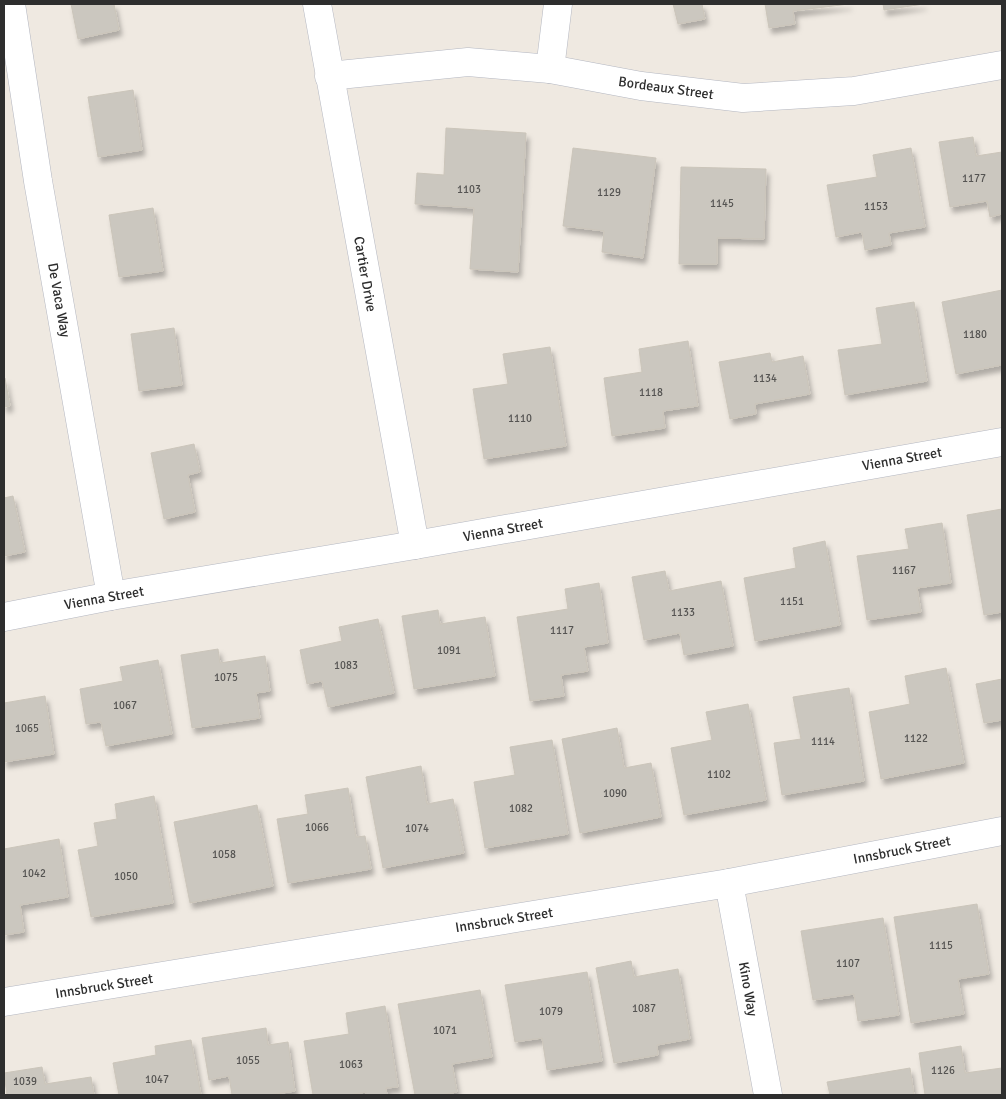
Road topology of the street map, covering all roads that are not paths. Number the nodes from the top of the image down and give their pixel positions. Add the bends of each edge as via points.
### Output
1 (11, 4) edge
2 (317, 4) edge
3 (558, 4) edge
4 (1002, 65) edge
5 (550, 69) junction
6 (329, 76) junction
7 (1002, 442) edge
8 (415, 545) junction
9 (111, 596) junction
10 (4, 616) edge
11 (1002, 831) edge
12 (729, 883) junction
13 (4, 1002) edge
14 (768, 1095) edge

1 - 9 street, De Vaca Way via 38,181
2 - 6 street, Cartier Drive
3 - 5 street
4 - 5 street, Bordeaux Street via 854,91 743,98 641,86
5 - 6 street, Bordeaux Street via 468,62
6 - 8 street, Cartier Drive
7 - 8 street, Vienna Street
8 - 9 street, Vienna Street
9 - 10 street, Vienna Street
11 - 12 street, Innsbruck Street
12 - 13 street, Innsbruck Street
12 - 14 street, Kino Way

